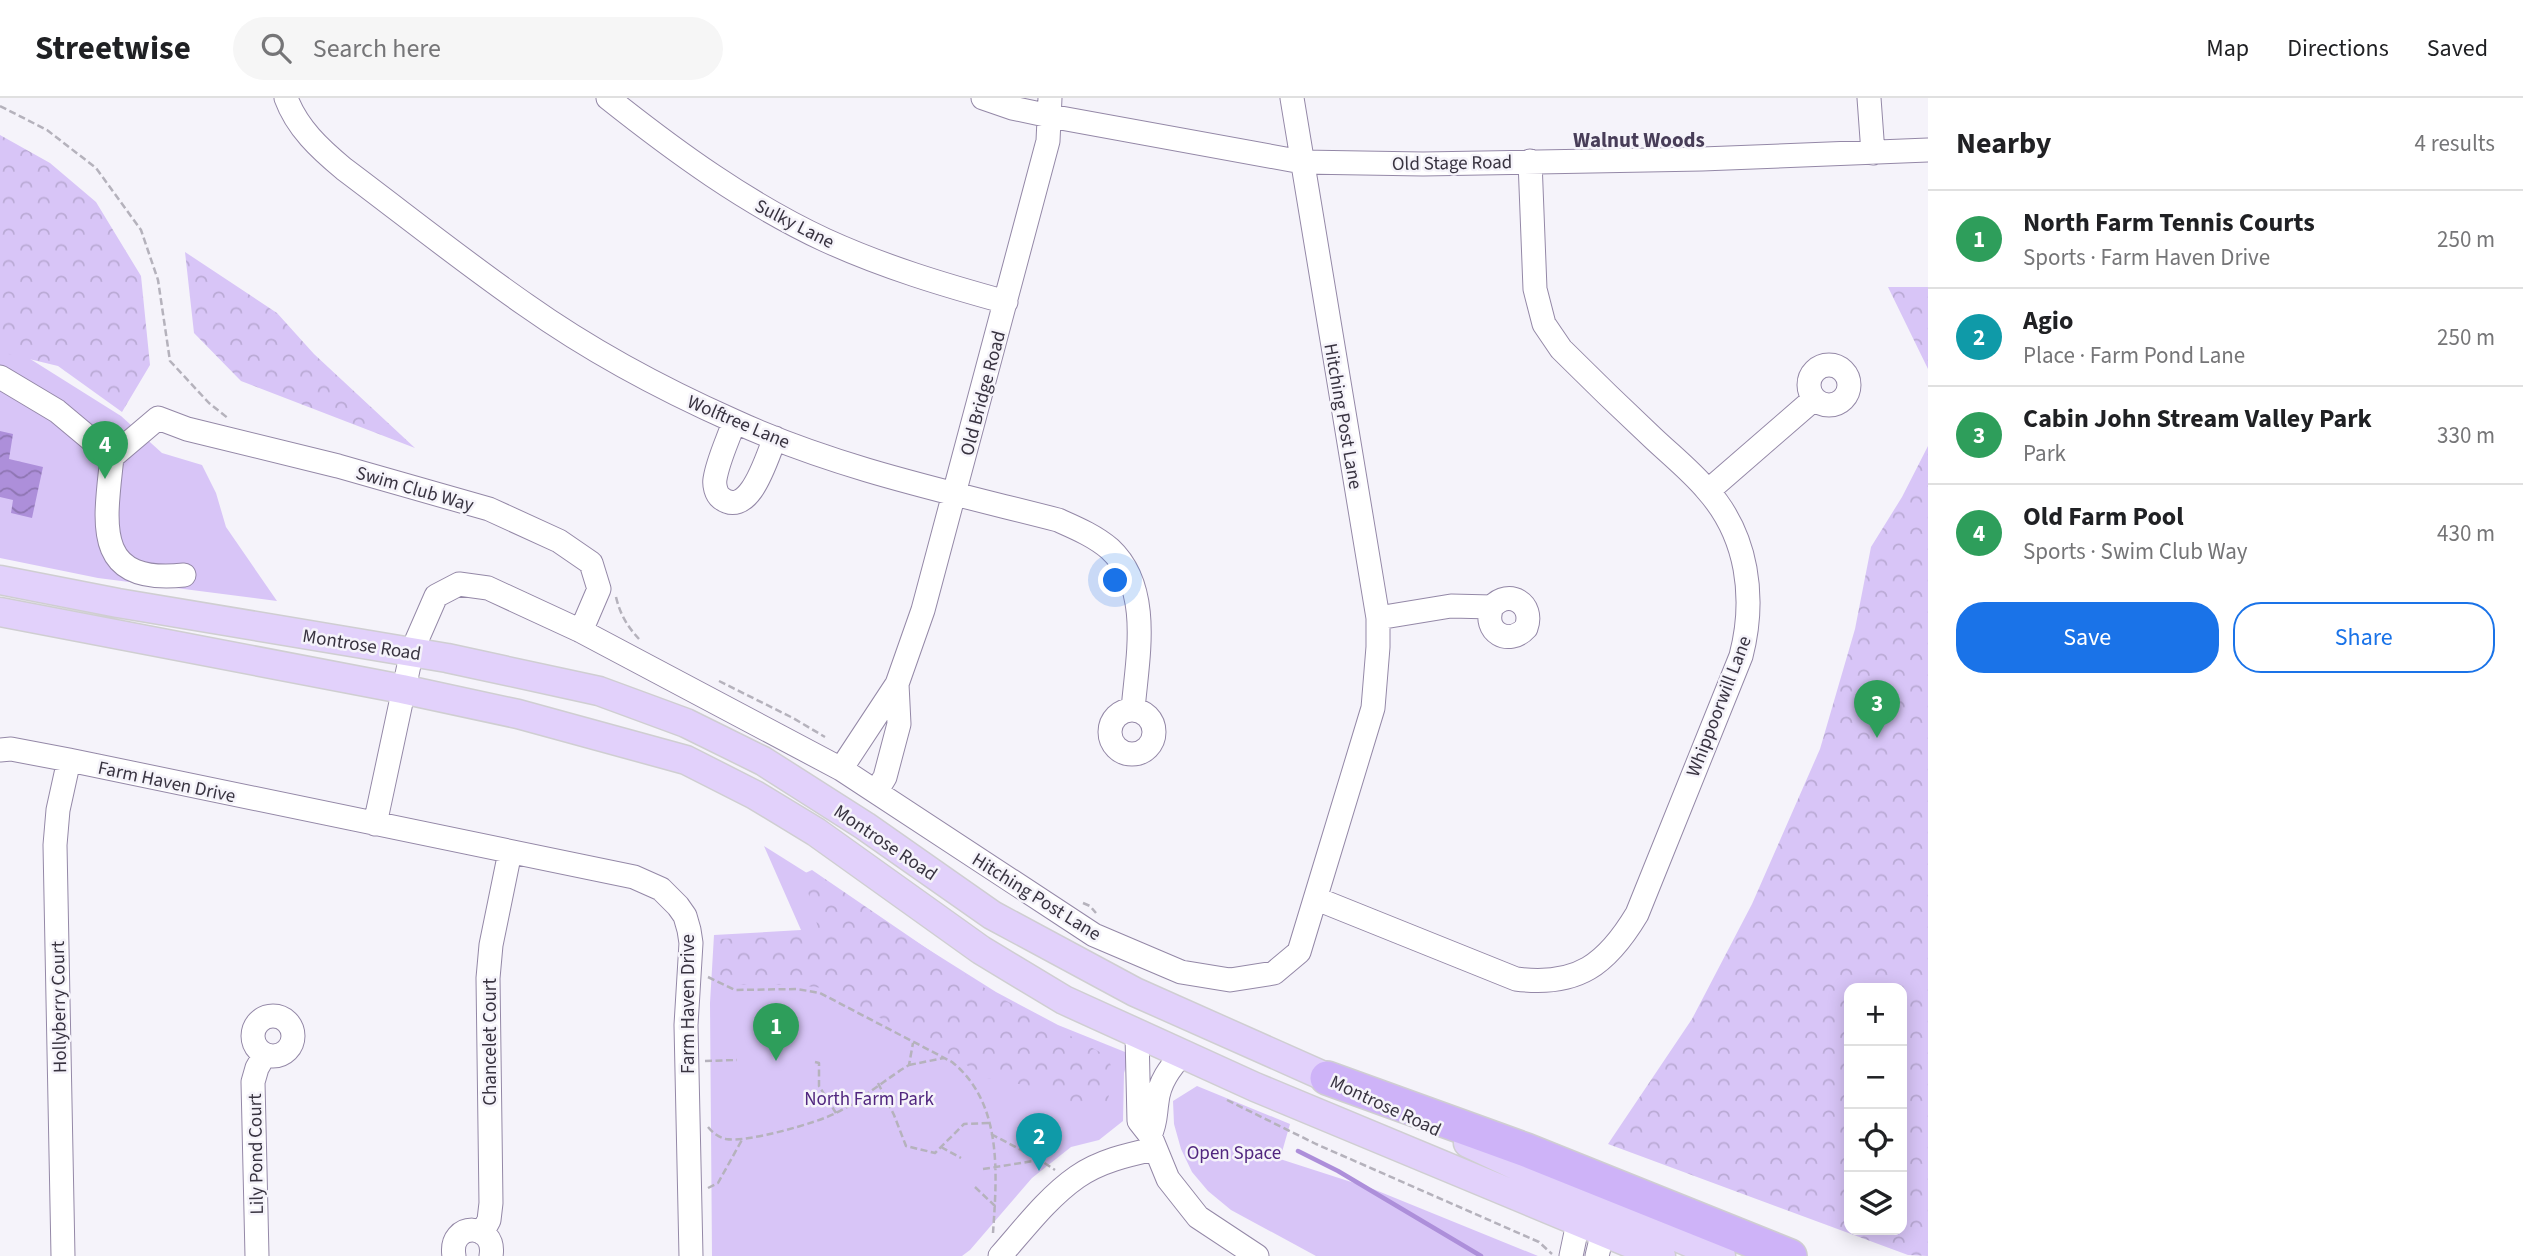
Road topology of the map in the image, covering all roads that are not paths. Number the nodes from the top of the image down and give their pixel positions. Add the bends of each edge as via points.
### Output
1 (286, 98) edge
2 (608, 98) edge
3 (983, 98) edge
4 (1292, 98) edge
5 (1869, 98) edge
6 (1050, 107) edge
7 (1928, 149) edge
8 (1873, 153) junction
9 (1530, 161) junction
10 (1302, 162) junction
11 (1006, 302) junction
12 (0, 377) edge
13 (1814, 399) dead end
14 (734, 422) junction
15 (775, 438) junction
16 (112, 457) junction
17 (1708, 491) junction
18 (955, 493) junction
19 (184, 575) dead end
20 (0, 580) edge
21 (1492, 607) dead end
22 (0, 612) edge
23 (1378, 618) junction
24 (581, 631) junction
25 (412, 651) junction
26 (897, 684) junction
27 (402, 689) junction
28 (1133, 710) dead end
29 (0, 750) edge
30 (69, 760) junction
31 (841, 769) junction
32 (876, 792) junction
33 (374, 824) junction
34 (510, 852) junction
35 (1317, 899) junction
36 (1138, 1035) junction
37 (1183, 1053) junction
38 (265, 1054) dead end
39 (1327, 1077) junction
40 (1152, 1142) junction
41 (1580, 1209) junction
42 (1603, 1232) edge
43 (482, 1233) junction
44 (997, 1245) edge
45 (63, 1256) edge
46 (257, 1256) edge
47 (454, 1256) edge
48 (491, 1256) edge
49 (691, 1256) edge
50 (1255, 1256) edge
51 (1571, 1256) edge
52 (1661, 1256) edge
53 (1721, 1256) edge
54 (1790, 1256) edge

1 - 14 street, Wolftree Lane via 303,131 321,150 527,306 652,381
2 - 11 street, Sulky Lane via 700,168 794,225 894,268
3 - 6 street, Old Stage Road via 1012,108
4 - 10 street, Hitching Post Lane
5 - 8 street
6 - 10 street, Old Stage Road
6 - 11 street, Old Bridge Road via 1048,141
7 - 8 street, Old Stage Road
8 - 9 street, Old Stage Road
9 - 10 street, Old Stage Road
9 - 17 street, Whippoorwill Lane via 1535,289 1544,324 1560,349
10 - 23 street, Hitching Post Lane
11 - 18 street, Old Bridge Road
12 - 16 street via 57,411
13 - 17 street
14 - 15 street, Wolftree Lane
14 - 15 street via 715,480 721,498 744,500
15 - 18 street, Wolftree Lane
16 - 19 street via 106,520 109,542 123,566 141,575
16 - 24 street, Swim Club Way via 158,418 489,509 559,541 591,563 599,589
17 - 35 street, Whippoorwill Lane via 1728,520 1743,557 1748,630 1637,914 1615,948 1594,966 1562,979 1517,979
18 - 26 street, Old Bridge Road
18 - 28 street, Wolftree Lane via 1058,520 1111,550 1127,573 1139,605
20 - 25 main road, Montrose Road via 130,606
21 - 23 street via 1451,606
22 - 27 main road, Montrose Road
23 - 35 street, Hitching Post Lane via 1373,708
24 - 25 street, Hitching Post Lane via 488,588 459,584 436,597
24 - 31 street, Hitching Post Lane
25 - 27 street, Hitching Post Lane
25 - 39 main road, Montrose Road via 598,691 686,723 763,761 992,915 1135,992
26 - 31 street, Old Bridge Road
26 - 32 street, Old Bridge Road via 899,724 885,777
27 - 33 street
27 - 36 main road, Montrose Road via 518,714 686,760 816,832 981,950 1064,1000
29 - 30 street, Farm Haven Drive
30 - 33 street, Farm Haven Drive
30 - 45 street, Hollyberry Court via 55,845
31 - 32 street, Hitching Post Lane
32 - 35 street, Hitching Post Lane via 1091,933 1181,972 1230,980 1274,973 1299,952
33 - 34 street, Farm Haven Drive
34 - 43 street, Chancelet Court via 488,978 491,1203
34 - 49 street, Farm Haven Drive via 634,877 661,889 685,916 691,943 686,1025
36 - 37 main road, Montrose Road
36 - 40 street via 1139,1121
37 - 40 street via 1161,1086
37 - 41 main road, Montrose Road via 1255,1087
38 - 46 street, Lily Pond Court via 253,1082
39 - 41 main road, Montrose Road
39 - 54 highway via 1526,1150
40 - 44 street via 1076,1178
40 - 50 street via 1168,1179 1199,1217
41 - 42 main road, Montrose Road
41 - 51 street
42 - 52 main road, Montrose Road
42 - 53 main road, Montrose Road
43 - 47 street via 460,1234
43 - 48 street via 492,1245

